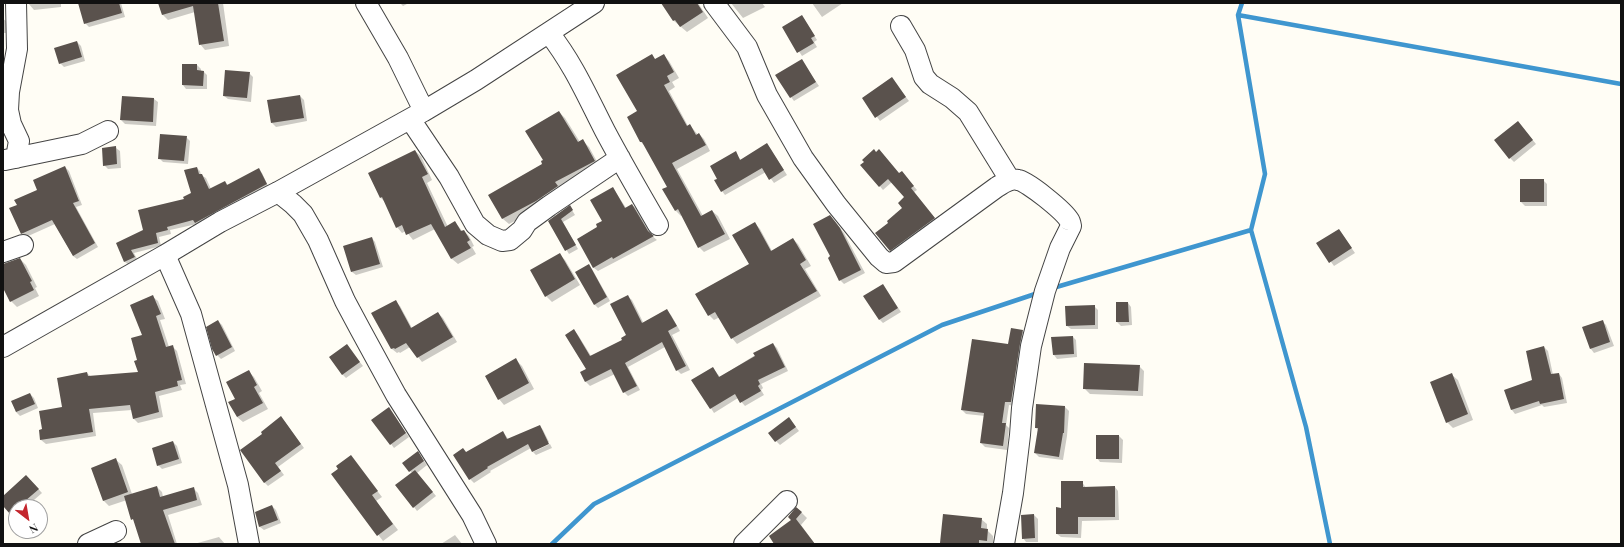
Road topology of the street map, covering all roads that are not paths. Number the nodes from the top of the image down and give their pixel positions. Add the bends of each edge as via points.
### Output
1 (16, 3) edge
2 (366, 3) edge
3 (714, 3) edge
4 (585, 6) edge
5 (901, 26) dead end
6 (548, 33) junction
7 (417, 115) junction
8 (108, 131) dead end
9 (620, 158) junction
10 (10, 159) edge
11 (1010, 180) junction
12 (278, 192) junction
13 (658, 225) dead end
14 (23, 245) dead end
15 (3, 252) edge
16 (165, 255) junction
17 (3, 347) edge
18 (787, 501) dead end
19 (116, 531) dead end
20 (88, 544) edge
21 (249, 544) edge
22 (486, 544) edge
23 (744, 544) edge
24 (1004, 544) edge

1 - 10 street via 17,49 8,110 19,142
2 - 7 street via 398,58
3 - 11 street via 747,47 767,96 803,158 836,204 886,263 894,262
4 - 6 street
5 - 11 street via 915,50 924,77 968,112
6 - 7 street
6 - 9 street via 581,81
7 - 9 street via 475,224 488,235 502,241 510,240 549,206
7 - 12 street
8 - 10 street via 82,144
9 - 13 street
11 - 24 street via 1019,180 1032,187 1070,220 1071,226 1060,248 1045,291 1031,346 1013,493
12 - 16 street via 220,222
12 - 22 street via 303,214 318,240 345,301 396,395 472,515
14 - 15 street
16 - 17 street
16 - 21 street via 191,314 238,485
18 - 23 street
19 - 20 street

